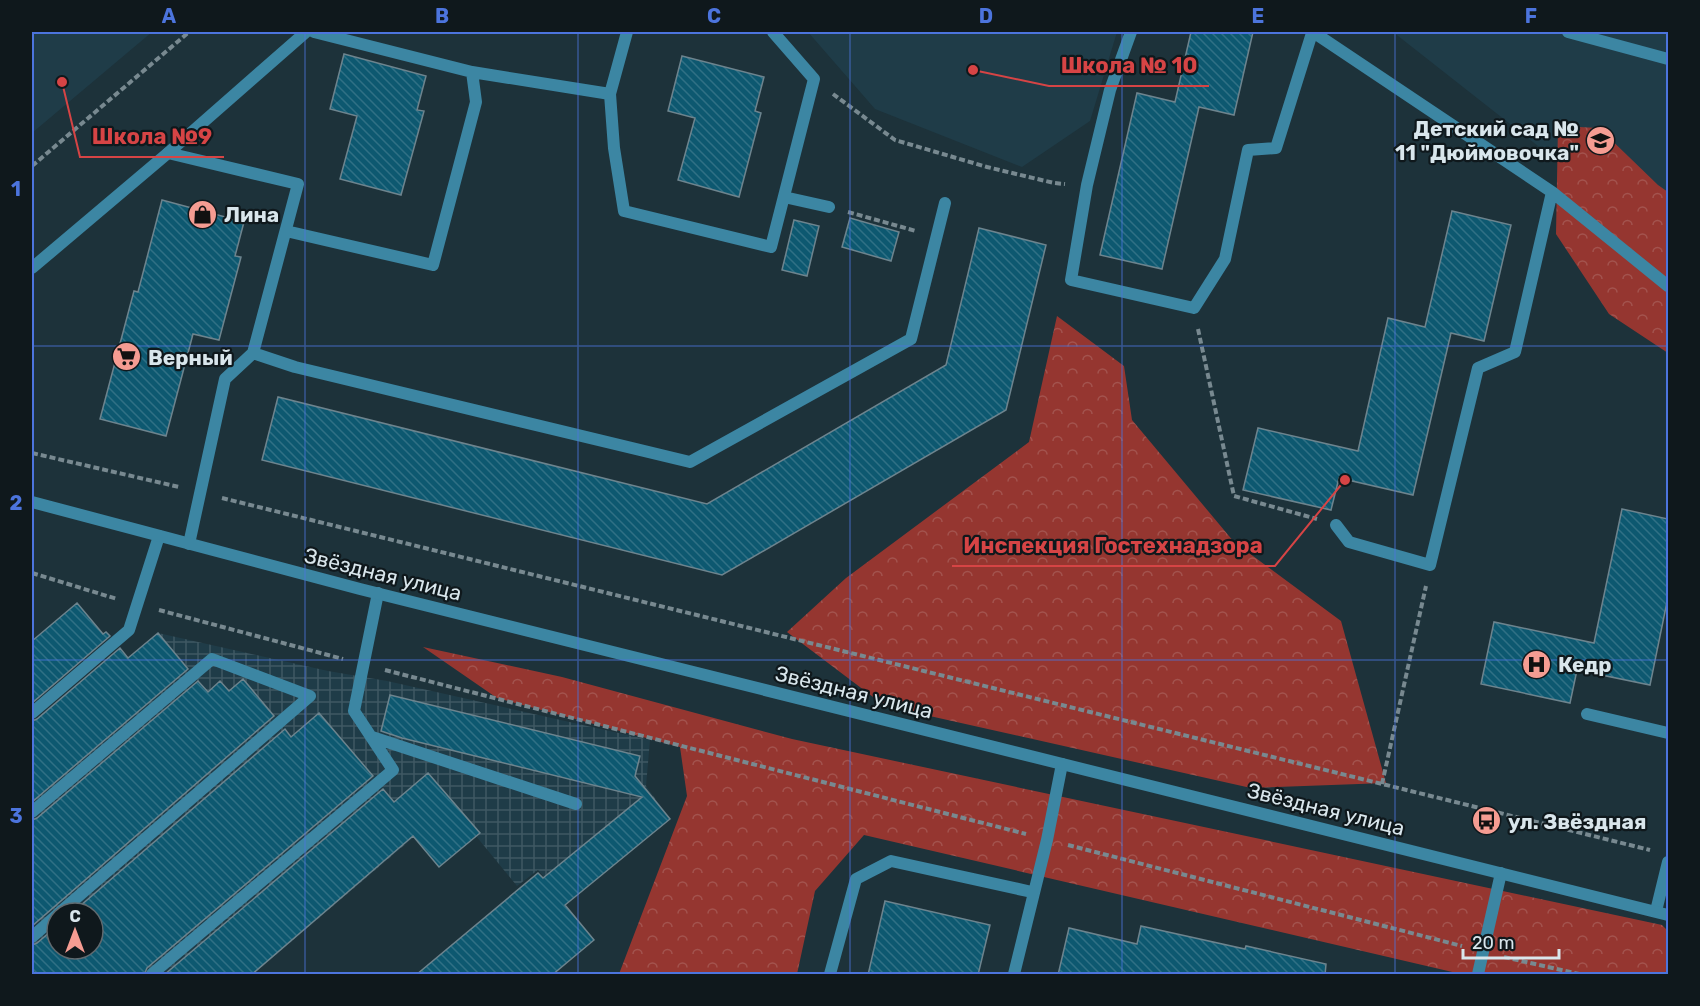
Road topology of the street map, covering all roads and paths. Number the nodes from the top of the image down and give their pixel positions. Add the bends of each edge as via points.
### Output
1 (189, 32) edge
2 (306, 32) edge
3 (314, 32) edge
4 (627, 32) edge
5 (773, 32) edge
6 (1131, 32) edge
7 (1313, 32) edge
8 (1568, 32) edge
9 (1668, 59) edge
10 (472, 72) junction
11 (813, 79) junction
12 (610, 94) junction
13 (168, 153) junction
14 (32, 166) edge
15 (1087, 185) junction
16 (1552, 192) junction
17 (784, 197) junction
18 (945, 203) dead end
19 (829, 207) joint
20 (286, 231) junction
21 (937, 237) junction
22 (32, 268) edge
23 (1668, 285) edge
24 (1194, 308) junction
25 (253, 353) junction
26 (32, 453) edge
27 (200, 492) junction
28 (32, 502) edge
29 (1336, 525) joint
30 (159, 536) junction
31 (189, 544) junction
32 (1431, 565) junction
33 (32, 573) edge
34 (378, 593) junction
35 (138, 605) junction
36 (364, 664) junction
37 (32, 713) edge
38 (1587, 714) dead end
39 (1668, 733) edge
40 (372, 737) junction
41 (1062, 764) junction
42 (1382, 784) junction
43 (576, 804) dead end
44 (32, 812) edge
45 (1047, 840) junction
46 (1657, 851) dead end
47 (1668, 862) edge
48 (1501, 873) junction
49 (1032, 892) junction
50 (73, 901) edge
51 (1662, 913) edge
52 (45, 926) edge
53 (32, 937) edge
54 (1484, 952) junction
55 (152, 975) edge
56 (830, 975) edge
57 (1014, 975) edge
58 (1478, 975) edge
59 (1579, 975) edge

1 - 14 path
2 - 13 street
3 - 10 street
4 - 12 street
5 - 11 street
6 - 15 street via 1110,90
7 - 16 street
7 - 24 street via 1276,148 1248,150 1225,259
8 - 9 street
10 - 12 street
10 - 20 street via 476,102 433,265
11 - 15 path via 895,140 998,170 1054,183
11 - 17 street
12 - 17 street via 624,212 771,247
13 - 20 street via 298,184
13 - 22 street
15 - 24 street via 1071,280
16 - 23 street
16 - 32 street via 1515,352 1478,368
17 - 19 street
18 - 21 street
19 - 21 path
20 - 25 street
21 - 25 street via 911,339 690,462
24 - 29 path via 1234,496
25 - 27 street via 225,379
26 - 27 path
27 - 31 street
27 - 42 path
28 - 30 street, Звёздная улица
29 - 32 street via 1349,542
30 - 31 street, Звёздная улица
30 - 35 street
31 - 34 street, Звёздная улица
32 - 42 path
33 - 35 path
34 - 36 street
34 - 41 street, Звёздная улица
35 - 36 path
35 - 37 street via 129,630
36 - 40 street via 354,711
36 - 45 path
38 - 39 street
40 - 43 street
40 - 55 street via 393,770
41 - 45 street
41 - 48 street, Звёздная улица
42 - 46 path
44 - 50 street via 212,659 310,696
45 - 49 street
45 - 54 path
47 - 51 street
48 - 51 street, Звёздная улица
48 - 54 street
49 - 56 street via 891,861 855,879
49 - 57 street
52 - 53 street
54 - 58 street
54 - 59 path

